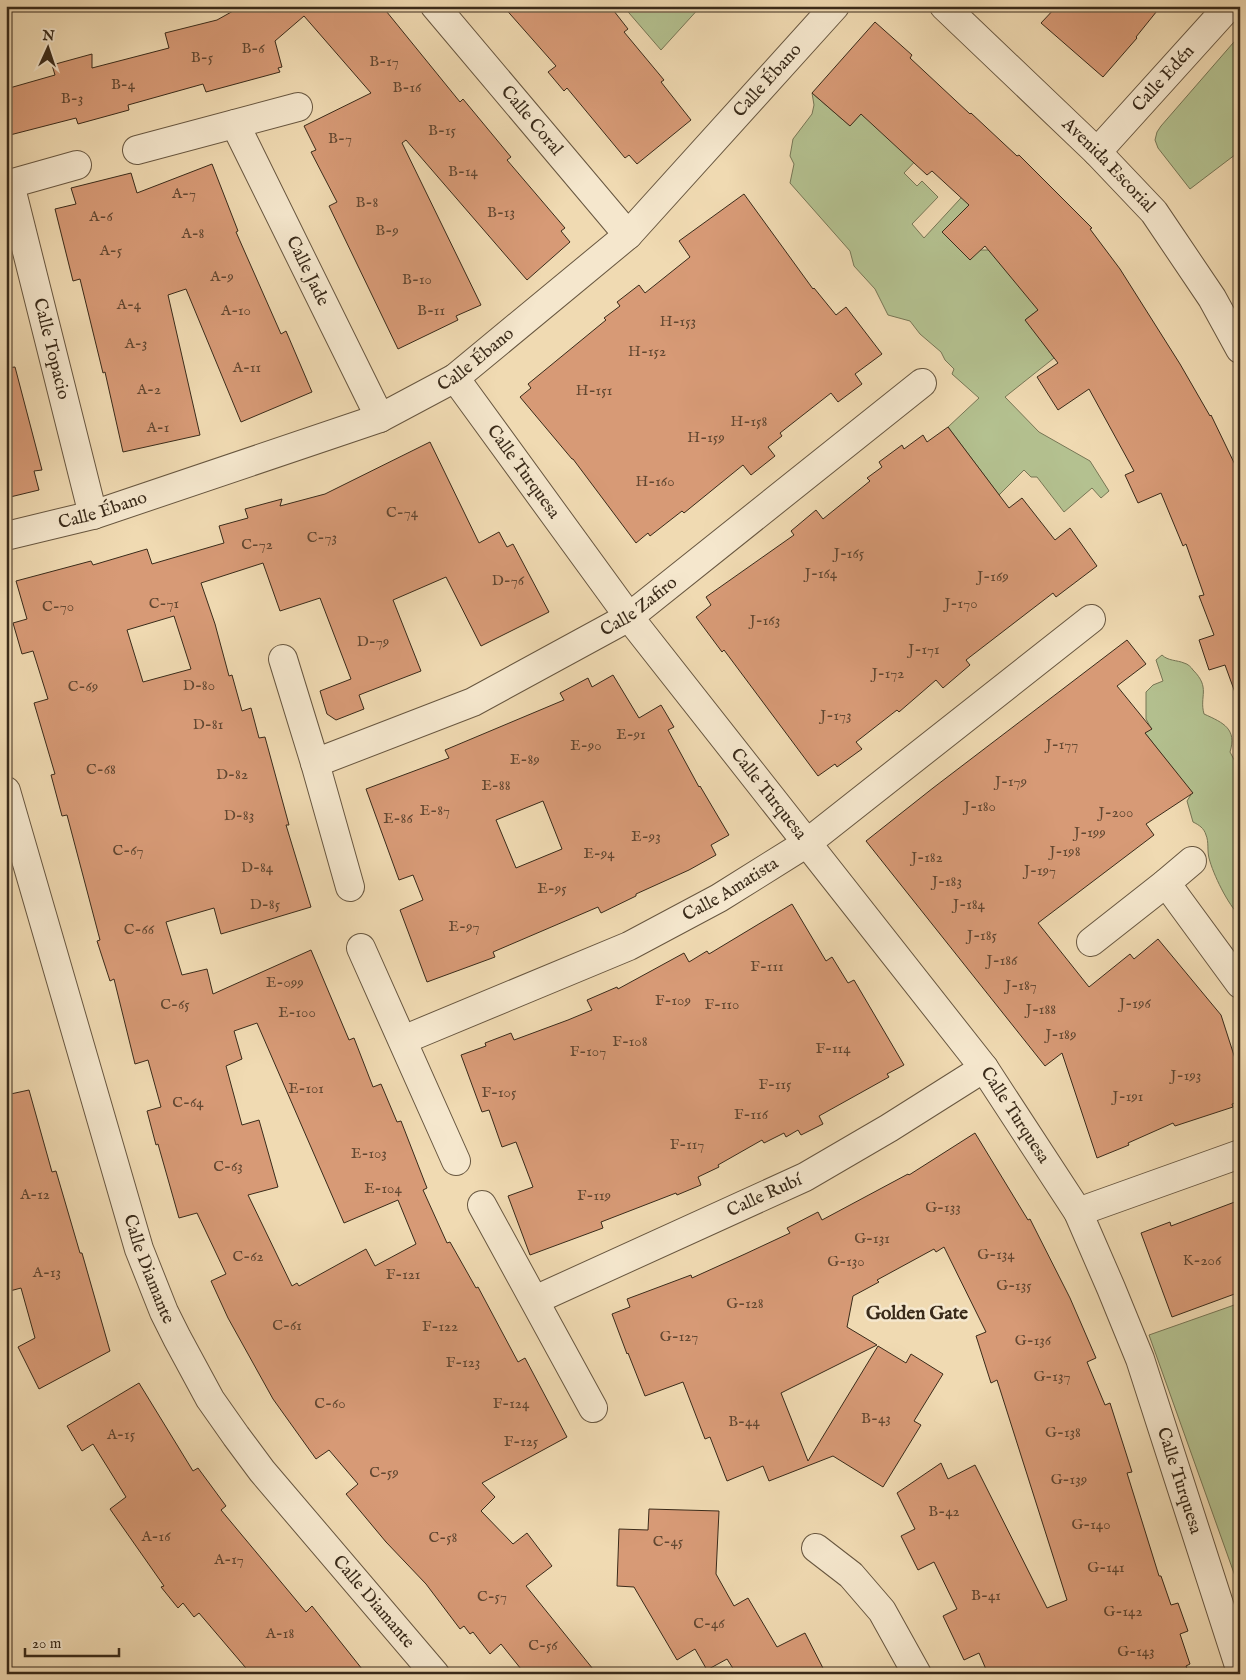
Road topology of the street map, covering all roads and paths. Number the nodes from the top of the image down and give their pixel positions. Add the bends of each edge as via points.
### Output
1 (435, 6) edge
2 (834, 6) edge
3 (944, 6) edge
4 (1229, 6) edge
5 (298, 107) dead end
6 (235, 124) junction
7 (137, 150) dead end
8 (1097, 152) junction
9 (77, 165) dead end
10 (8, 184) edge
11 (628, 236) junction
12 (1240, 349) edge
13 (455, 378) junction
14 (922, 383) dead end
15 (380, 418) junction
16 (93, 515) junction
17 (6, 536) edge
18 (629, 617) junction
19 (1092, 619) dead end
20 (283, 660) dead end
21 (315, 763) junction
22 (6, 791) edge
23 (807, 843) junction
24 (1192, 861) dead end
25 (1166, 884) junction
26 (350, 887) dead end
27 (1092, 942) dead end
28 (361, 948) dead end
29 (1240, 984) edge
30 (403, 1040) junction
31 (984, 1068) junction
32 (1240, 1154) edge
33 (456, 1161) dead end
34 (482, 1204) dead end
35 (1078, 1212) junction
36 (536, 1300) junction
37 (593, 1408) dead end
38 (816, 1548) dead end
39 (1240, 1669) edge
40 (434, 1674) edge
41 (917, 1674) edge

1 - 11 street, Calle Coral
2 - 11 street, Calle Ébano
3 - 8 street, Avenida Escorial
4 - 8 street, Calle Edén
5 - 6 street
6 - 7 street
6 - 15 street, Calle Jade
8 - 12 street, Avenida Escorial via 1154,212 1212,298
9 - 10 street, Calle Topacio
10 - 16 street, Calle Topacio
11 - 13 street, Calle Ébano
13 - 15 street, Calle Ébano
13 - 18 street, Calle Turquesa
14 - 18 street, Calle Zafiro
15 - 16 street, Calle Ébano
16 - 17 street, Calle Ébano
18 - 21 street, Calle Zafiro via 473,702
18 - 23 street, Calle Turquesa
19 - 23 street, Calle Amatista
20 - 21 street
21 - 26 street
22 - 40 street, Calle Diamante via 139,1249 164,1312 210,1399 262,1472
23 - 30 street, Calle Amatista via 719,898 629,946
23 - 31 street, Calle Turquesa
24 - 25 street
25 - 27 street
25 - 29 street
28 - 30 street
30 - 33 street
31 - 35 street, Calle Turquesa
31 - 36 street, Calle Rubí via 805,1177
32 - 35 street
34 - 36 street
35 - 39 street, Calle Turquesa via 1140,1359
36 - 37 street
38 - 41 street via 851,1575 882,1611

